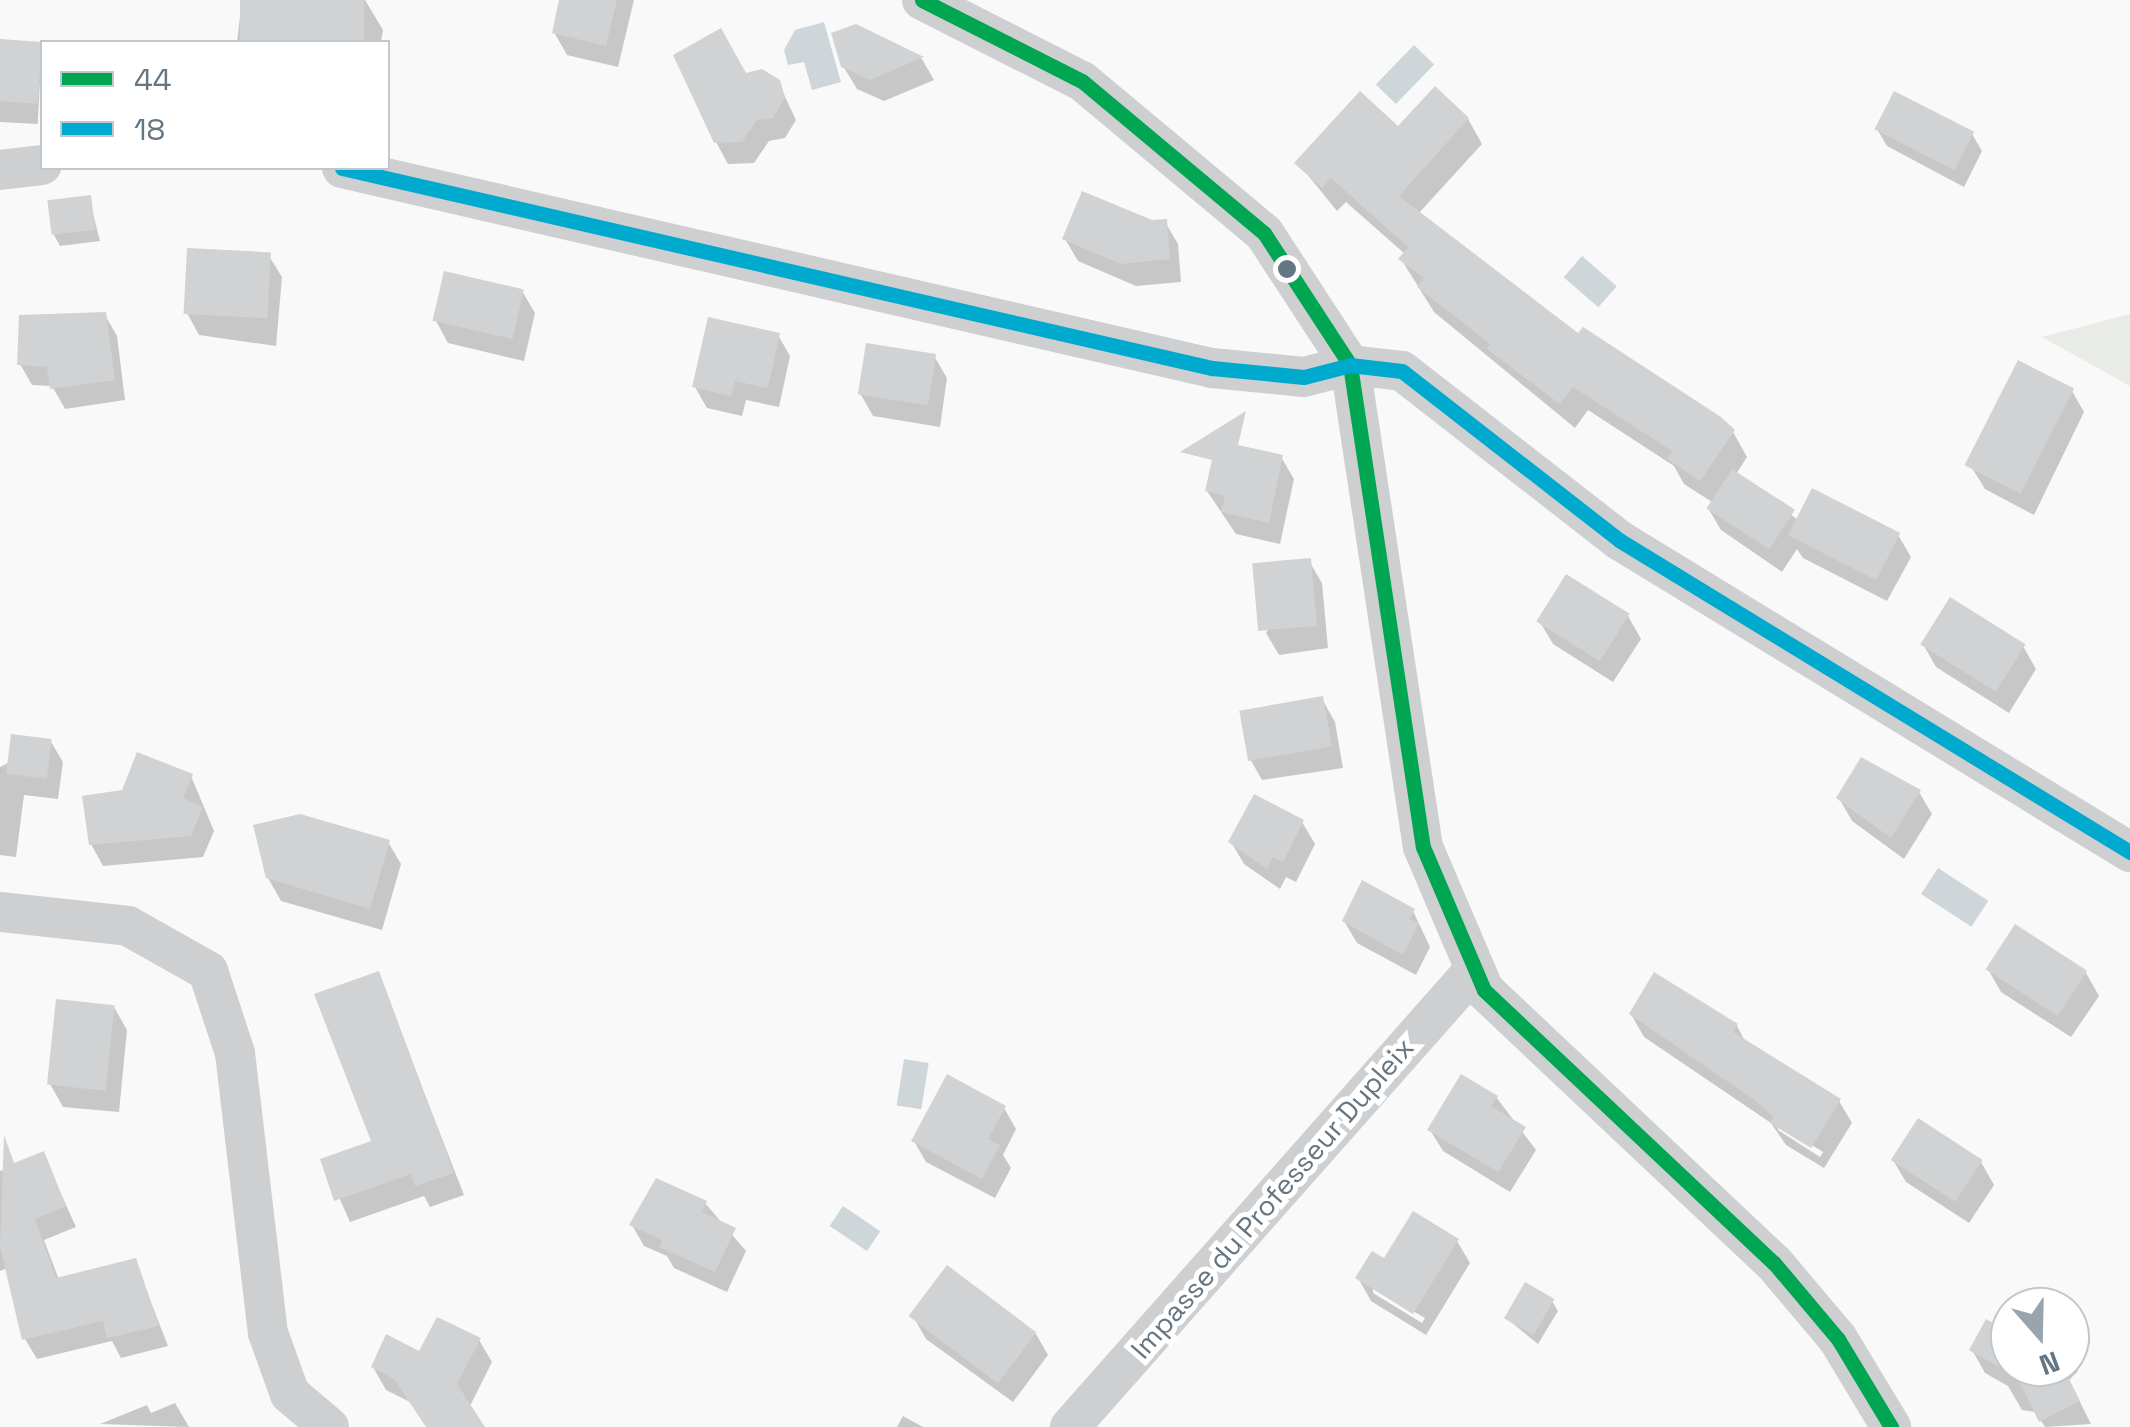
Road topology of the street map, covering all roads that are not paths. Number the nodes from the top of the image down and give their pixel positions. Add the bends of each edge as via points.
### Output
1 (922, 0) edge
2 (40, 165) edge
3 (0, 170) edge
4 (351, 170) edge
5 (1350, 365) junction
6 (2130, 852) edge
7 (0, 912) edge
8 (1475, 969) junction
9 (329, 1427) edge
10 (1070, 1427) edge
11 (1891, 1427) edge

1 - 5 street via 1082,81 1264,233
2 - 3 street
4 - 5 street via 1212,368 1304,377
5 - 6 street via 1402,372 1619,540
5 - 8 street via 1424,846
7 - 9 street via 128,926 208,972 236,1053 268,1334 290,1394
8 - 10 street, Impasse du Professeur Dupleix
8 - 11 street via 1484,990 1774,1263 1838,1339

